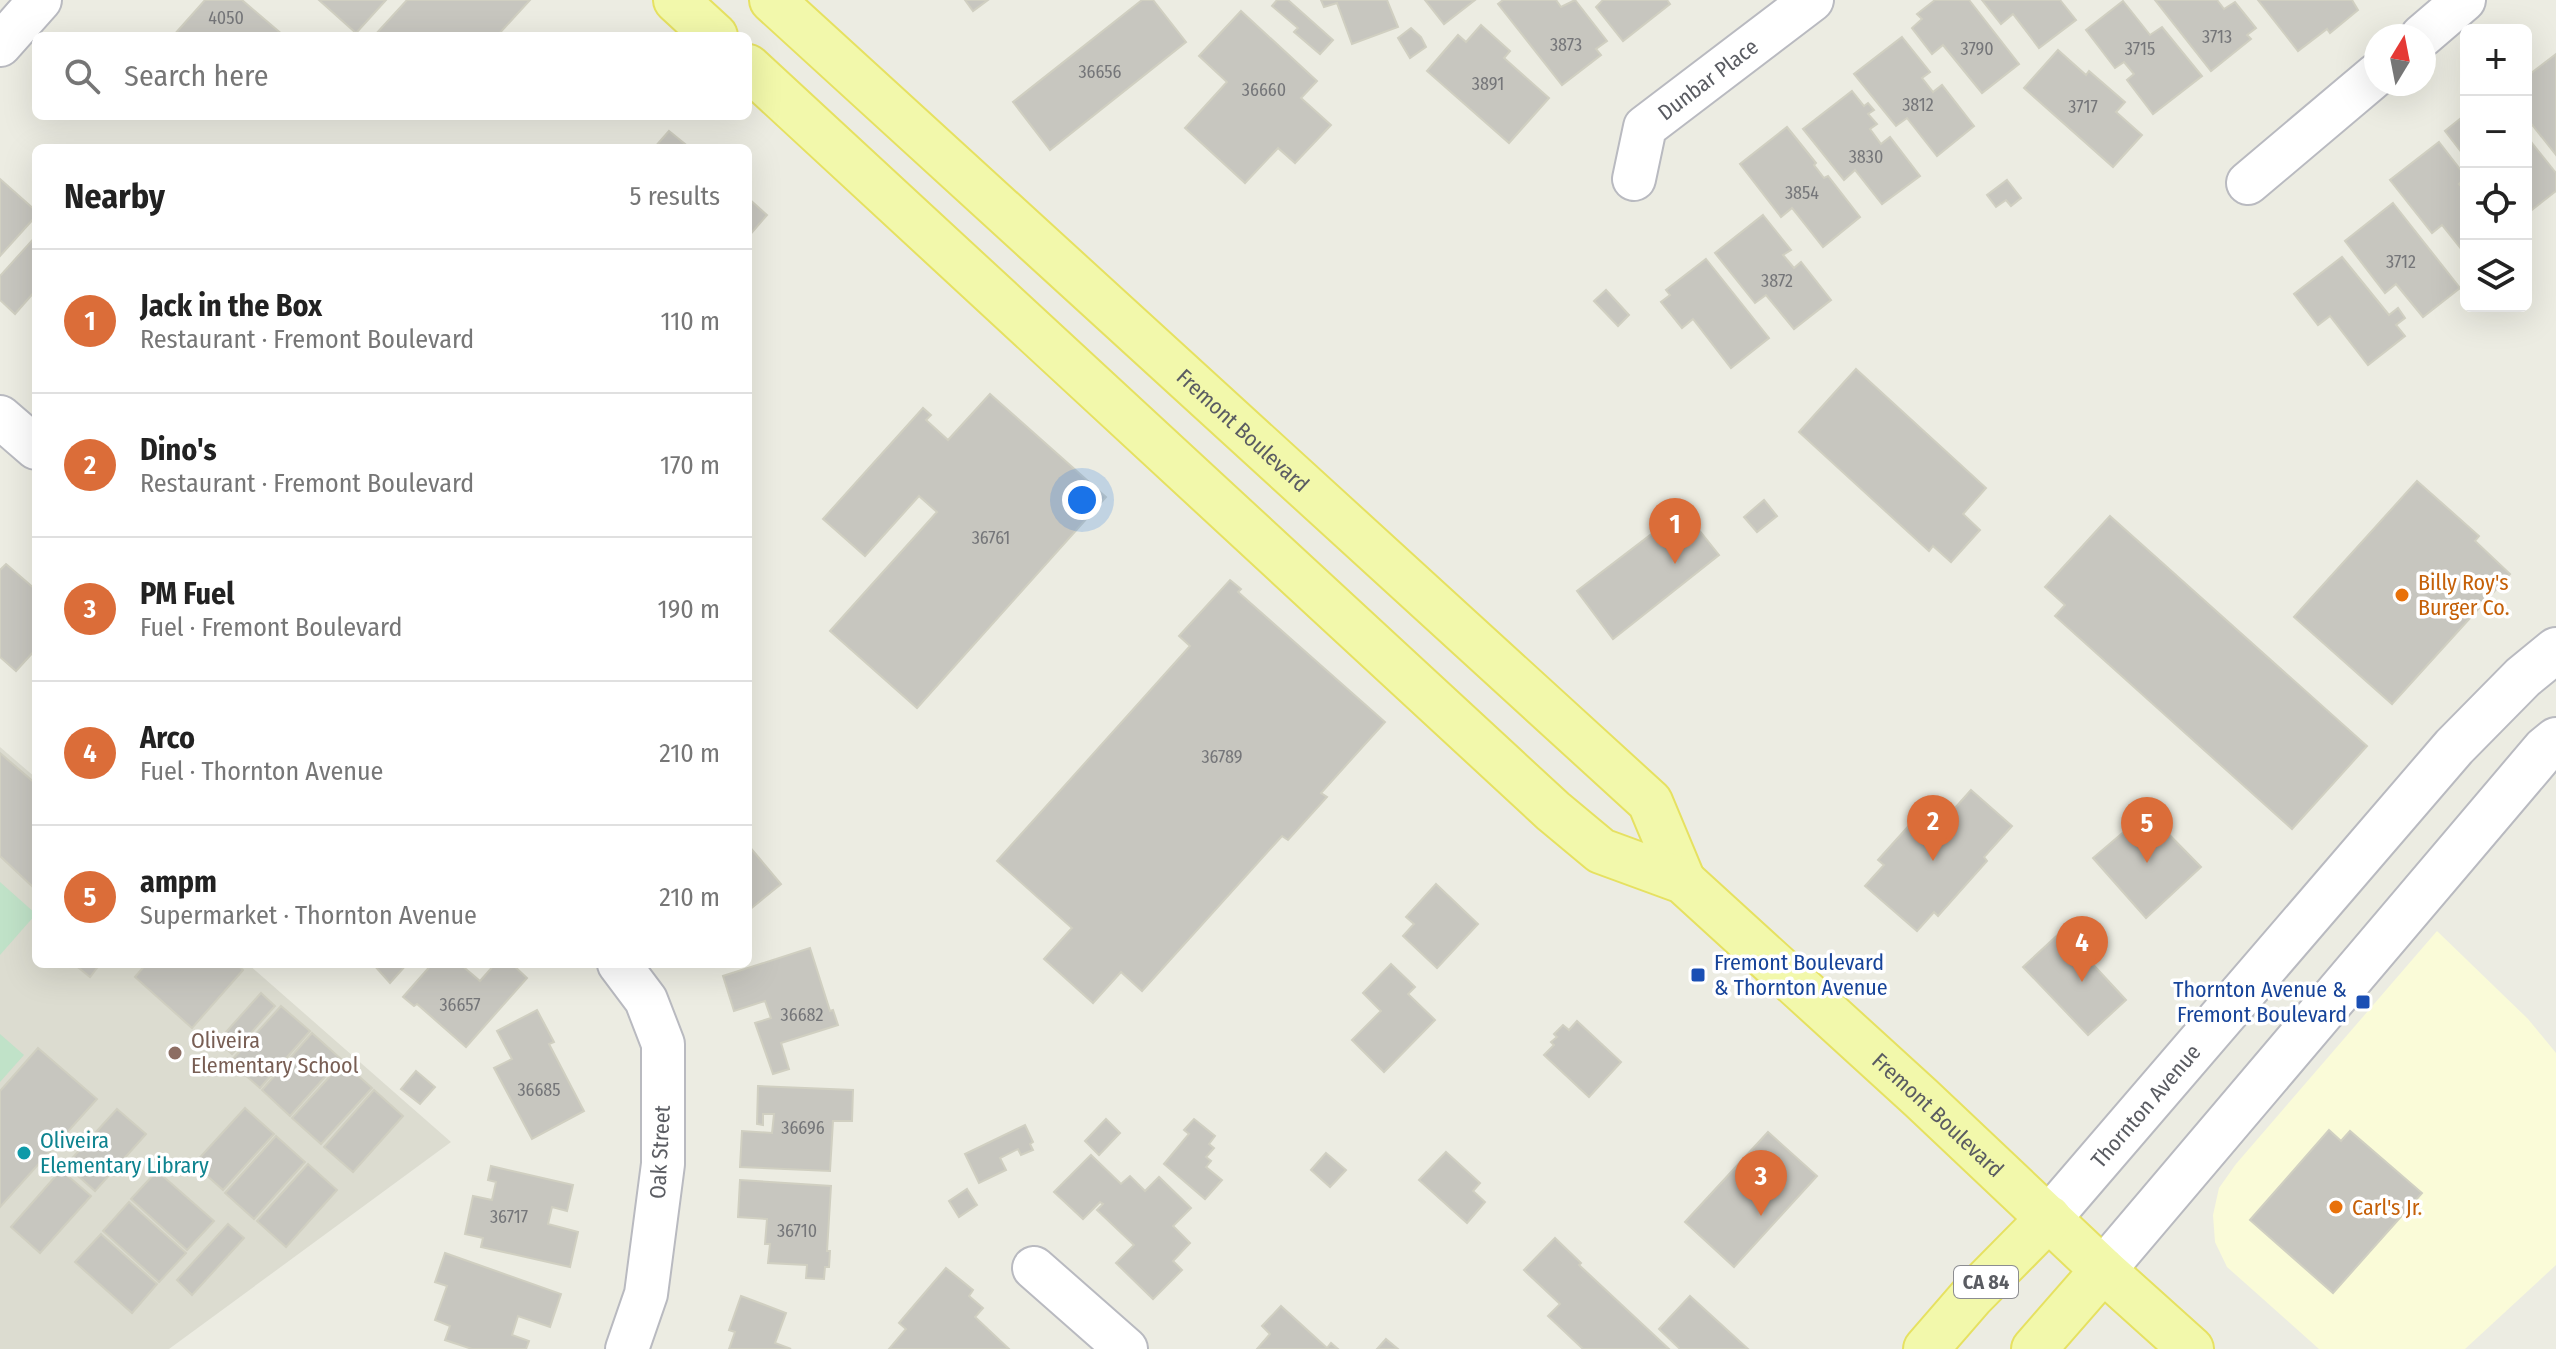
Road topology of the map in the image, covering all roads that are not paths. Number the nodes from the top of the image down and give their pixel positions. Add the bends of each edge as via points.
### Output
1 (40, 0) edge
2 (676, 0) edge
3 (772, 0) edge
4 (1812, 0) edge
5 (2464, 0) edge
6 (2436, 24) edge
7 (711, 32) edge
8 (0, 45) edge
9 (752, 71) edge
10 (2364, 85) edge
11 (1634, 179) dead end
12 (2248, 183) dead end
13 (0, 417) edge
14 (32, 445) edge
15 (2556, 650) edge
16 (2556, 740) edge
17 (1683, 881) junction
18 (622, 968) edge
19 (2049, 1218) junction
20 (1034, 1268) dead end
21 (2103, 1270) junction
22 (627, 1349) edge
23 (1126, 1349) edge
24 (1926, 1349) edge
25 (2034, 1349) edge
26 (2191, 1349) edge

1 - 8 street
2 - 7 main road
3 - 17 main road, Fremont Boulevard via 1650,802
4 - 11 street, Dunbar Place via 1645,127
5 - 6 street
9 - 17 main road, Fremont Boulevard via 1553,811 1601,851
10 - 12 street
13 - 14 street
15 - 19 street, Thornton Avenue via 2454,747
16 - 21 street
17 - 19 main road, Fremont Boulevard
18 - 22 street, Oak Street via 646,1000 663,1044 663,1164 646,1294
19 - 21 main road, Fremont Boulevard
19 - 24 main road, Thornton Avenue / CA 84
20 - 23 street
21 - 25 main road
21 - 26 main road, Fremont Boulevard

